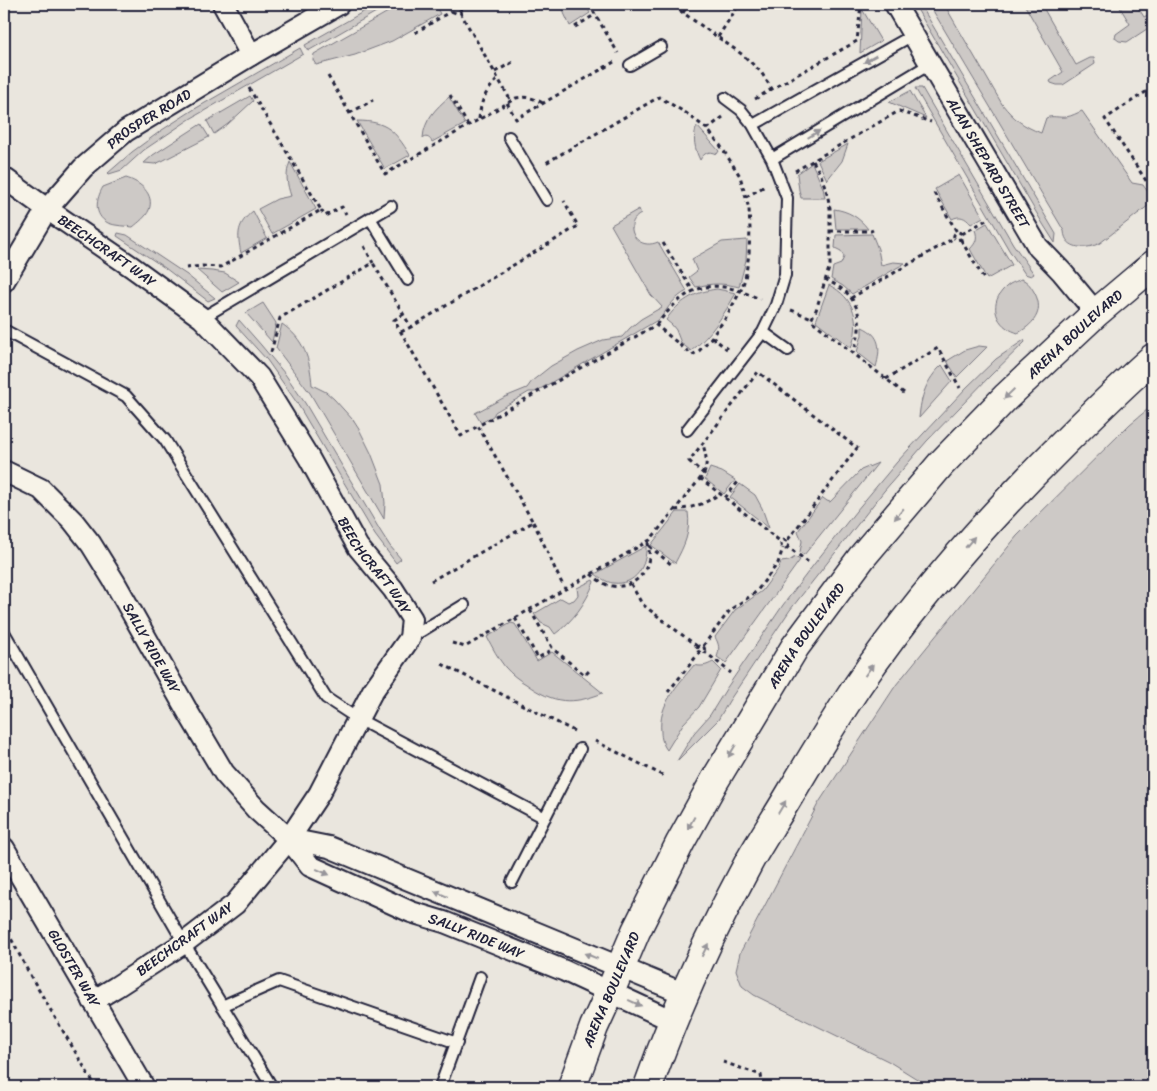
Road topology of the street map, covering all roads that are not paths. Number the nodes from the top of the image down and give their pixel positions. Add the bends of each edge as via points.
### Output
1 (223, 4) edge
2 (339, 4) edge
3 (894, 4) edge
4 (913, 34) junction
5 (661, 47) dead end
6 (251, 55) junction
7 (930, 64) junction
8 (630, 66) dead end
9 (725, 98) dead end
10 (753, 125) junction
11 (509, 137) dead end
12 (772, 159) junction
13 (4, 178) edge
14 (546, 200) dead end
15 (391, 206) dead end
16 (47, 209) junction
17 (370, 218) junction
18 (1153, 265) edge
19 (408, 280) dead end
20 (4, 281) edge
21 (1096, 313) junction
22 (202, 318) junction
23 (4, 330) edge
24 (763, 332) junction
25 (788, 350) dead end
26 (1153, 358) edge
27 (687, 430) dead end
28 (4, 472) edge
29 (464, 605) dead end
30 (4, 632) edge
31 (410, 638) junction
32 (358, 719) junction
33 (580, 749) dead end
34 (545, 818) junction
35 (289, 839) junction
36 (4, 848) edge
37 (512, 882) dead end
38 (184, 943) junction
39 (480, 977) dead end
40 (615, 980) junction
41 (685, 994) junction
42 (93, 1000) junction
43 (222, 1006) junction
44 (673, 1020) junction
45 (457, 1043) junction
46 (144, 1087) edge
47 (272, 1087) edge
48 (440, 1087) edge
49 (572, 1087) edge
50 (648, 1087) edge

1 - 6 street
2 - 6 street, PROSPER ROAD
3 - 4 street, ALAN SHEPARD STREET
4 - 7 street, ALAN SHEPARD STREET
4 -> 10 lane
5 - 8 lane
6 - 16 street, PROSPER ROAD via 126,130 83,168
12 -> 7 lane
7 - 21 street, ALAN SHEPARD STREET via 1038,247
9 - 10 lane
10 - 12 lane
11 - 14 lane
12 - 24 lane via 787,198 785,275
13 - 16 street, BEECHCRAFT WAY
15 - 17 lane
16 - 20 street, PROSPER ROAD
16 - 22 street, BEECHCRAFT WAY
17 - 19 lane
17 - 22 lane
18 - 21 main road, ARENA BOULEVARD
21 -> 40 main road, ARENA BOULEVARD via 1006,397 942,464 862,557 795,647 680,844
22 - 31 street, BEECHCRAFT WAY via 259,377 358,547 393,589 412,619
23 - 32 lane via 126,396 165,440 326,698
24 - 25 lane
24 - 27 lane
41 -> 26 main road via 750,861 821,742 892,638 977,533 1060,446
28 - 35 street, SALLY RIDE WAY via 41,489 91,544 224,773
29 - 31 lane
30 - 38 lane
31 - 32 street, BEECHCRAFT WAY via 372,692
32 - 34 lane
32 - 35 street, BEECHCRAFT WAY via 319,794
33 - 34 lane
34 - 37 lane
35 - 38 street, BEECHCRAFT WAY via 235,904
40 -> 35 street, SALLY RIDE WAY via 329,847
35 -> 40 street, SALLY RIDE WAY via 310,866 411,912 565,971
36 - 42 street, GLOSTER WAY
38 - 42 street, BEECHCRAFT WAY
38 - 43 lane
39 - 45 lane
40 - 41 street, SALLY RIDE WAY
40 -> 44 street, SALLY RIDE WAY
40 - 49 main road, ARENA BOULEVARD
41 - 44 main road
42 - 46 street, GLOSTER WAY
43 - 45 lane via 279,981
43 - 47 lane
44 - 50 main road
45 - 48 lane

